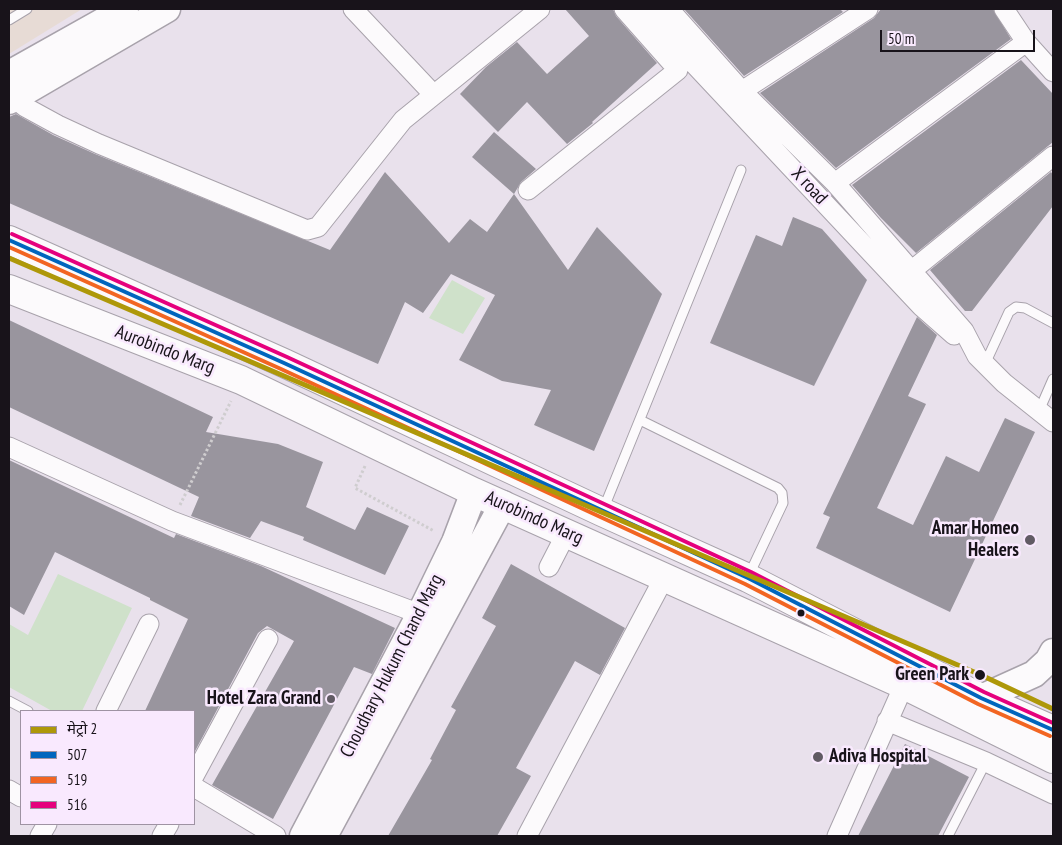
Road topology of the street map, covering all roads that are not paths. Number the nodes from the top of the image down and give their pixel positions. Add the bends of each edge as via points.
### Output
1 (26, 9) edge
2 (125, 9) edge
3 (167, 9) edge
4 (353, 9) edge
5 (540, 9) edge
6 (624, 9) edge
7 (646, 9) edge
8 (669, 9) edge
9 (868, 9) edge
10 (1004, 9) edge
11 (9, 20) edge
12 (1026, 42) junction
13 (1053, 72) edge
14 (10, 91) edge
15 (742, 91) junction
16 (434, 96) junction
17 (1053, 156) edge
18 (741, 170) dead end
19 (835, 183) junction
20 (528, 190) dead end
21 (9, 240) edge
22 (910, 272) junction
23 (9, 289) edge
24 (1053, 322) edge
25 (981, 360) junction
26 (1053, 379) edge
27 (1046, 416) edge
28 (640, 420) junction
29 (9, 447) edge
30 (474, 492) junction
31 (503, 504) junction
32 (602, 512) junction
33 (568, 532) junction
34 (549, 567) dead end
35 (665, 576) junction
36 (748, 578) junction
37 (420, 614) junction
38 (148, 624) dead end
39 (268, 639) dead end
40 (1053, 652) edge
41 (904, 685) junction
42 (981, 698) junction
43 (9, 701) edge
44 (26, 710) edge
45 (106, 710) edge
46 (887, 721) junction
47 (1053, 730) edge
48 (1053, 759) edge
49 (986, 762) junction
50 (195, 774) edge
51 (195, 789) edge
52 (9, 790) edge
53 (1053, 794) edge
54 (20, 796) edge
55 (46, 825) edge
56 (168, 825) edge
57 (40, 836) edge
58 (162, 836) edge
59 (276, 836) edge
60 (303, 836) edge
61 (324, 836) edge
62 (527, 836) edge
63 (837, 836) edge
64 (948, 836) edge

1 - 11 lane
2 - 14 street
3 - 14 street
4 - 16 street
5 - 16 street
6 - 20 street via 678,70
7 - 25 street, X road via 921,306
8 - 15 street
9 - 15 street
10 - 12 street
12 - 13 street
12 - 19 street
14 - 16 street via 25,107 58,126 307,230 318,227 404,120
15 - 19 street
17 - 22 street
18 - 28 lane
19 - 22 street
21 - 32 highway, Aurobindo Marg via 284,363
22 - 25 street via 964,331
23 - 30 highway, Aurobindo Marg via 241,380
24 - 25 lane via 1016,307 1009,312
25 - 27 street, X road
26 - 27 lane
28 - 32 lane
28 - 36 lane via 778,488 782,493 783,503
29 - 37 street via 172,521
30 - 31 highway, Aurobindo Marg
30 - 37 street, Choudhary Hukum Chand Marg via 455,542
31 - 33 highway, Aurobindo Marg
31 - 61 street, Choudhary Hukum Chand Marg
32 - 36 highway, Aurobindo Marg
33 - 34 street
33 - 35 highway, Aurobindo Marg
35 - 41 highway, Aurobindo Marg
35 - 62 street
36 - 42 highway, Aurobindo Marg
37 - 60 street, Choudhary Hukum Chand Marg
38 - 45 street
39 - 50 street
40 - 42 street via 1034,674
41 - 46 street
41 - 48 highway, Aurobindo Marg
42 - 47 highway, Aurobindo Marg
43 - 44 lane
46 - 49 street
46 - 63 street
49 - 53 street
49 - 64 lane
51 - 59 street
52 - 54 street
55 - 57 street
56 - 58 street

